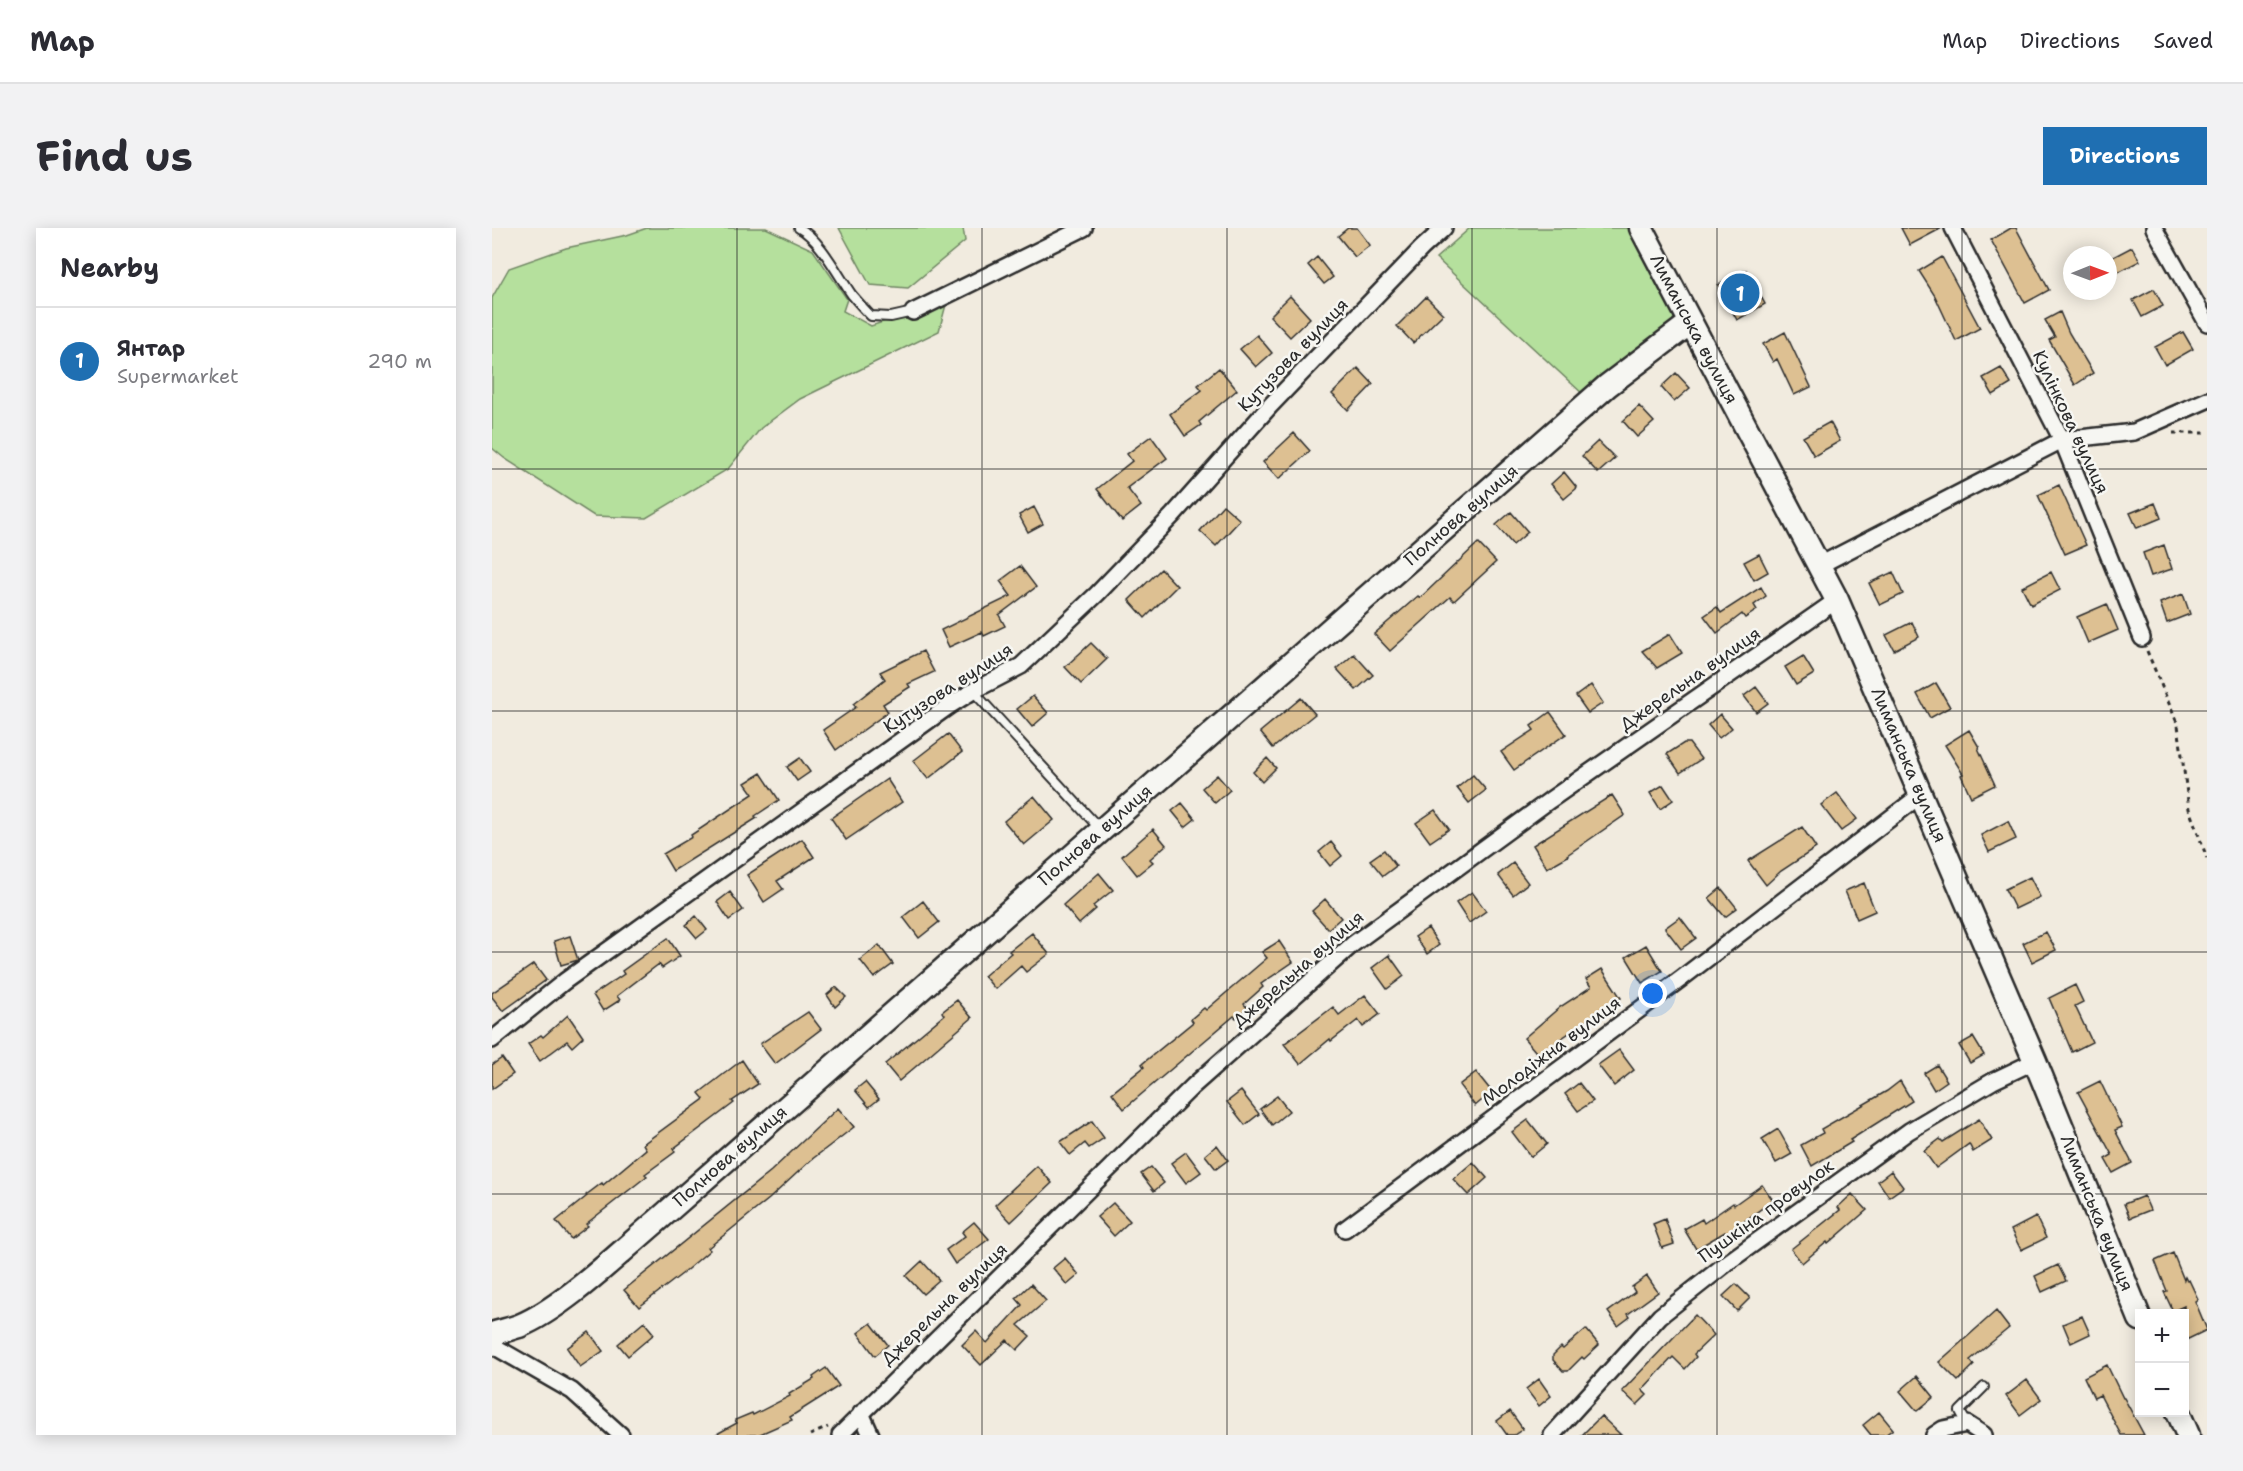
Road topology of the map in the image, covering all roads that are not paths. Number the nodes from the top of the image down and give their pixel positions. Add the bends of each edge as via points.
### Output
1 (799, 228) edge
2 (1084, 228) edge
3 (1444, 228) edge
4 (1641, 228) edge
5 (1953, 228) edge
6 (2154, 228) edge
7 (913, 312) joint
8 (1690, 322) junction
9 (2207, 324) edge
10 (2207, 400) edge
11 (2062, 440) junction
12 (1820, 565) junction
13 (1837, 600) junction
14 (2142, 638) road end
15 (973, 691) junction
16 (1922, 794) junction
17 (1100, 829) junction
18 (492, 1040) edge
19 (2035, 1060) junction
20 (1345, 1229) dead end
21 (2135, 1309) edge
22 (492, 1334) edge
23 (492, 1344) edge
24 (1984, 1387) dead end
25 (861, 1413) junction
26 (2180, 1417) edge
27 (1967, 1424) junction
28 (621, 1435) edge
29 (840, 1435) edge
30 (871, 1435) edge
31 (1552, 1435) edge
32 (1934, 1435) edge
33 (1984, 1435) edge
34 (2188, 1435) edge

1 - 7 lane via 871,316
2 - 7 street
3 - 15 street, Кутузова вулиця via 1270,406 1097,594 1021,666
4 - 8 street, Лиманська вулиця
5 - 11 street, Кулінкова вулиця
6 - 9 street
8 - 12 street, Лиманська вулиця
8 - 17 street, Полнова вулиця via 1607,386
10 - 11 street via 2134,432
11 - 12 street
11 - 14 street, Кулінкова вулиця
12 - 13 street, Лиманська вулиця
13 - 16 street, Лиманська вулиця
13 - 25 street, Джерельна вулиця via 1550,800 1353,944 1193,1086
15 - 17 lane
15 - 18 street, Кутузова вулиця via 575,974
16 - 19 street, Лиманська вулиця
16 - 20 street, Молодіжна вулиця
17 - 22 street, Полнова вулиця via 576,1289 520,1326
19 - 21 street, Лиманська вулиця
19 - 31 street, Пушкіна провулок via 1909,1131 1727,1263 1660,1316
23 - 28 street via 572,1391
24 - 27 lane via 1960,1411
25 - 29 street, Джерельна вулиця
25 - 30 street
26 - 34 street
27 - 32 street
27 - 33 street

